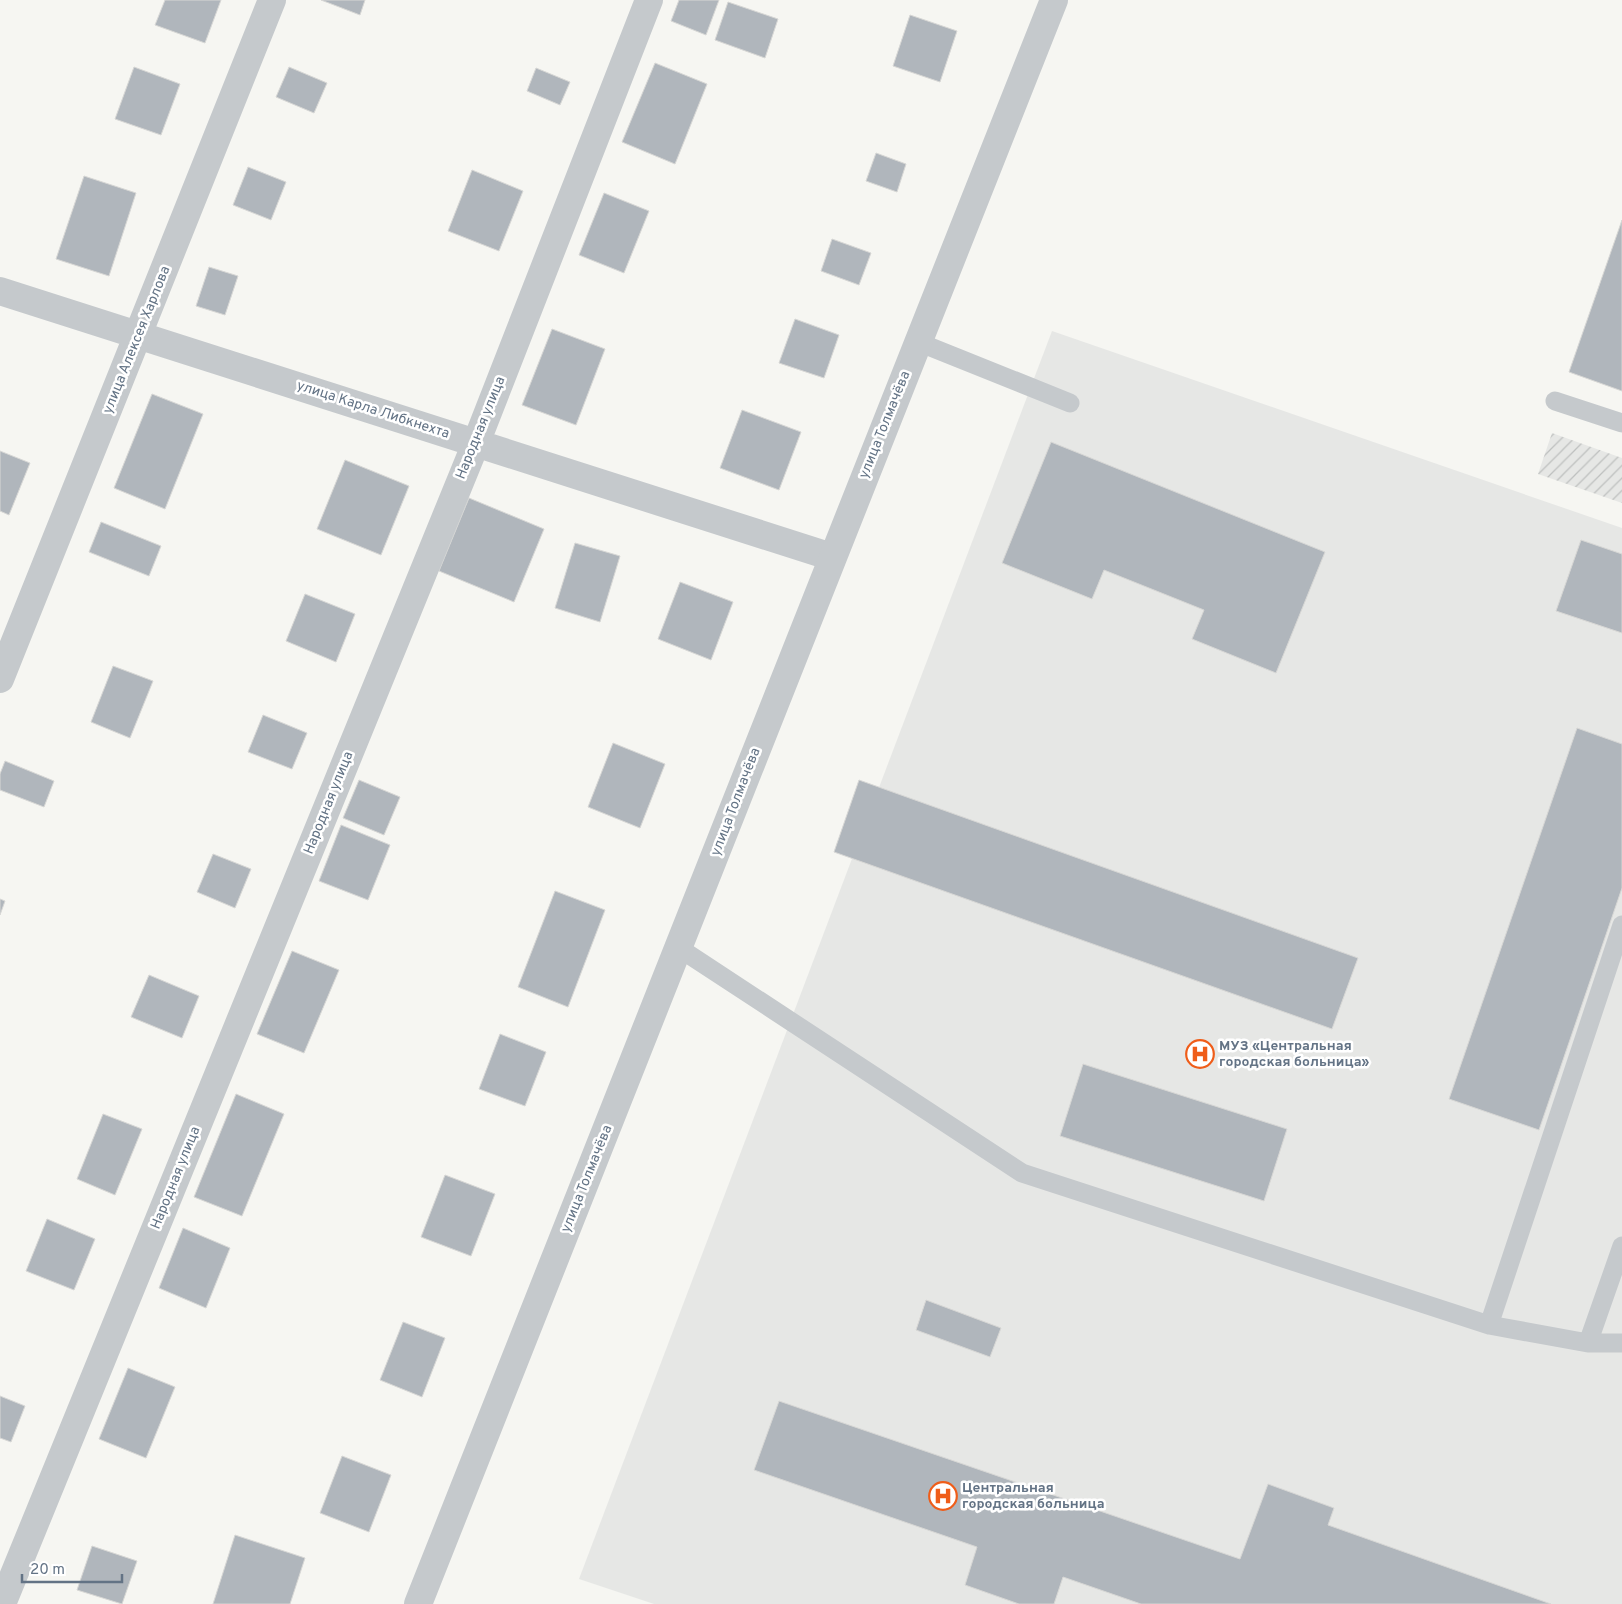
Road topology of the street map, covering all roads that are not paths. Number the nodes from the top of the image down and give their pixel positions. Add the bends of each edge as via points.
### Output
1 (272, 0) edge
2 (649, 0) edge
3 (1054, 0) edge
4 (0, 291) edge
5 (138, 335) junction
6 (918, 342) junction
7 (1555, 401) dead end
8 (1070, 403) dead end
9 (1622, 423) edge
10 (476, 443) junction
11 (832, 557) junction
12 (0, 679) edge
13 (1622, 925) edge
14 (679, 948) junction
15 (1622, 1246) edge
16 (1489, 1325) junction
17 (1588, 1343) junction
18 (1622, 1343) edge
19 (2, 1604) edge
20 (418, 1604) edge

1 - 5 street, улица Алексея Харлова
2 - 10 street, Народная улица
3 - 6 street, улица Толмачёва
4 - 5 street, улица Карла Либкнехта
5 - 10 street, улица Карла Либкнехта
5 - 12 street, улица Алексея Харлова
6 - 8 lane
6 - 11 street, улица Толмачёва
7 - 9 lane
10 - 11 street, улица Карла Либкнехта
10 - 19 street, Народная улица
11 - 14 street, улица Толмачёва
13 - 16 lane
14 - 16 lane via 1022,1174
14 - 20 street, улица Толмачёва
15 - 17 lane
16 - 17 lane
17 - 18 lane

